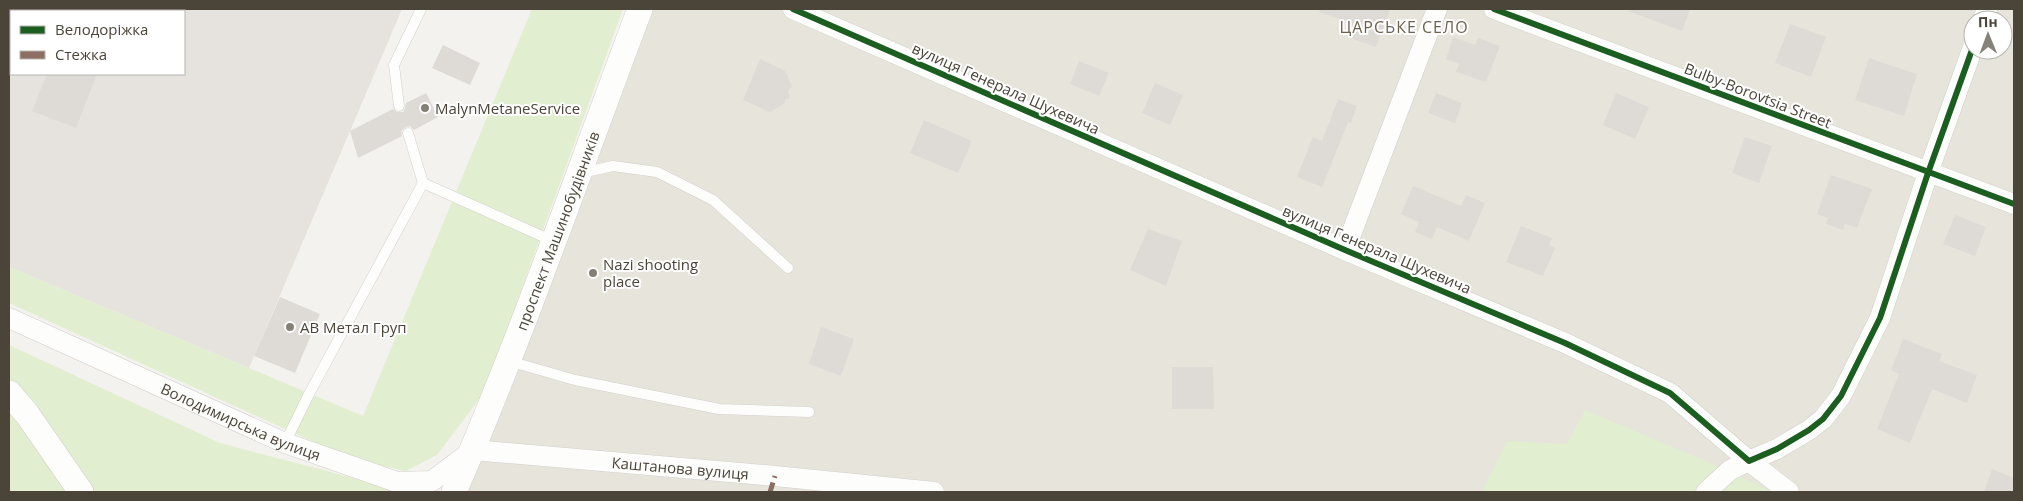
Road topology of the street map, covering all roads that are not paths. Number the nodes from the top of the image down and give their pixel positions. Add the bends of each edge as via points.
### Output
1 (421, 9) edge
2 (640, 9) edge
3 (793, 9) edge
4 (1437, 9) edge
5 (1494, 9) edge
6 (1968, 60) edge
7 (399, 106) dead end
8 (408, 133) dead end
9 (1928, 173) junction
10 (577, 174) junction
11 (422, 183) junction
12 (2014, 204) edge
13 (553, 241) junction
14 (1345, 250) junction
15 (788, 268) dead end
16 (9, 318) edge
17 (508, 361) junction
18 (9, 393) edge
19 (809, 412) dead end
20 (285, 443) junction
21 (472, 450) junction
22 (1749, 461) junction
23 (772, 484) edge
24 (81, 492) edge
25 (454, 492) edge
26 (934, 492) edge
27 (1706, 492) edge
28 (1790, 492) edge

1 - 7 lane via 394,65
2 - 10 street, проспект Машинобудівників
3 - 14 street, вулиця Генерала Шухевича
4 - 14 street
5 - 9 street, Bulby-Borovtsia Street
6 - 9 street
8 - 11 lane
9 - 12 street, Bulby-Borovtsia Street
9 - 22 street via 1880,318 1841,396 1823,419 1794,440
10 - 13 street, проспект Машинобудівників
10 - 15 lane via 613,166 657,172 713,200
11 - 13 lane
11 - 20 lane
13 - 17 street, проспект Машинобудівників
14 - 22 street, вулиця Генерала Шухевича via 1566,343 1670,393
16 - 20 street, Володимирська вулиця
17 - 19 lane via 575,380 718,409
17 - 21 street, проспект Машинобудівників
18 - 24 street
20 - 21 street, Володимирська вулиця via 397,482 432,481
21 - 23 street, Каштанова вулиця
21 - 25 street
22 - 27 street via 1730,470
22 - 28 street, вулиця Генерала Шухевича
23 - 26 street, Каштанова вулиця

